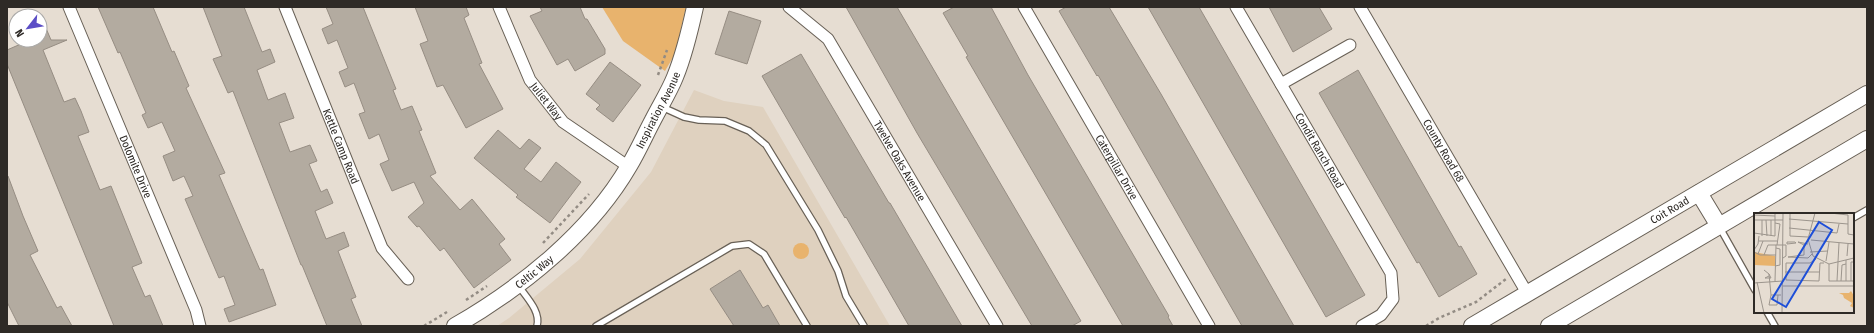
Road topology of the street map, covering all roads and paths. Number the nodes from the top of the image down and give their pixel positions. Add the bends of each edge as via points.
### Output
1 (69, 7) edge
2 (285, 7) edge
3 (499, 7) edge
4 (695, 7) edge
5 (789, 7) edge
6 (1024, 7) edge
7 (1236, 7) edge
8 (1360, 7) edge
9 (670, 43) dead end
10 (1350, 45) dead end
11 (655, 82) dead end
12 (1281, 84) junction
13 (1867, 94) edge
14 (660, 106) junction
15 (1867, 139) edge
16 (629, 167) junction
17 (593, 190) dead end
18 (1699, 193) junction
19 (602, 204) joint
20 (1867, 210) edge
21 (1854, 217) edge
22 (1719, 226) junction
23 (540, 246) dead end
24 (1754, 276) edge
25 (408, 279) dead end
26 (1749, 279) junction
27 (1501, 282) dead end
28 (518, 285) junction
29 (488, 286) dead end
30 (1754, 288) edge
31 (1527, 293) junction
32 (462, 303) dead end
33 (451, 310) dead end
34 (1768, 313) edge
35 (200, 326) edge
36 (424, 326) edge
37 (455, 326) edge
38 (537, 326) edge
39 (596, 326) edge
40 (807, 326) edge
41 (864, 326) edge
42 (997, 326) edge
43 (1209, 326) edge
44 (1362, 326) edge
45 (1426, 326) edge
46 (1472, 326) edge
47 (1549, 326) edge
48 (1775, 326) edge

1 - 35 street, Dolomite Drive via 196,310
2 - 25 street, Kettle Camp Road via 382,248
3 - 16 street, Juliet Way via 530,80 563,122
4 - 14 main road, Inspiration Avenue via 675,77
5 - 42 street, Twelve Oaks Avenue via 828,39
6 - 43 street, Caterpillar Drive
7 - 12 street, Condit Ranch Road
8 - 31 street, County Road 68
9 - 11 path
10 - 12 street
12 - 44 street, Condit Ranch Road via 1391,273 1394,297 1381,315
13 - 18 main road, Coit Road
14 - 16 main road, Inspiration Avenue
14 - 41 lane via 684,117 725,121 749,131 766,145 818,230 838,271 846,296
15 - 22 main road
16 - 19 main road, Inspiration Avenue
17 - 23 path
18 - 22 main road
18 - 31 main road, Coit Road
19 - 28 main road, Celtic Way via 572,238
20 - 21 lane
22 - 26 lane
22 - 47 main road
24 - 26 lane
26 - 30 lane
27 - 45 path via 1476,302
28 - 37 main road, Celtic Way via 502,298
28 - 38 lane via 534,308
29 - 32 path
31 - 46 main road, Coit Road
33 - 36 path
34 - 48 lane
39 - 40 lane via 732,246 749,244 764,254

